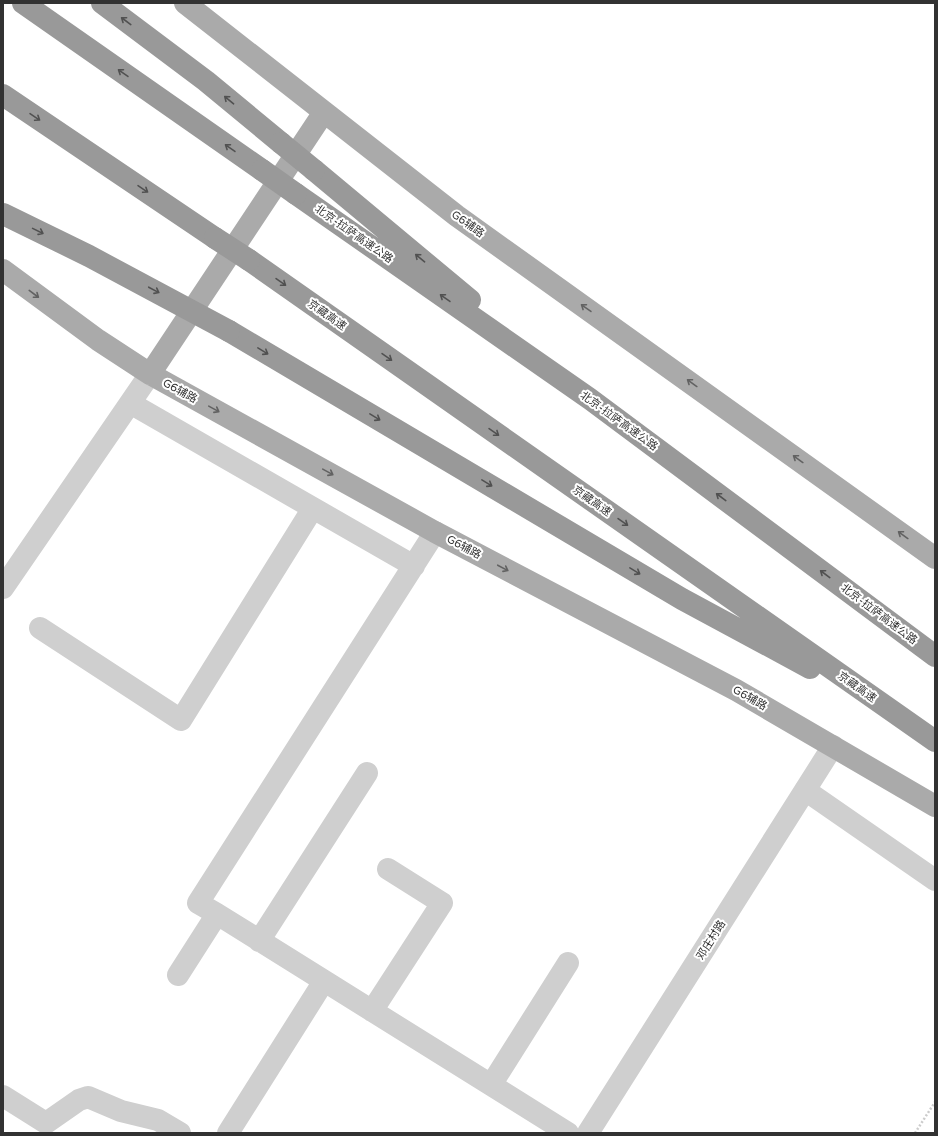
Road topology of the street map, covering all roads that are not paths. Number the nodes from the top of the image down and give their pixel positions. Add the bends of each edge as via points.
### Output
1 (23, 3) edge
2 (102, 3) edge
3 (185, 3) edge
4 (3, 95) edge
5 (324, 112) junction
6 (3, 214) edge
7 (3, 270) edge
8 (150, 374) junction
9 (590, 399) junction
10 (130, 404) junction
11 (313, 508) junction
12 (435, 532) junction
13 (935, 558) edge
14 (414, 566) junction
15 (3, 588) edge
16 (40, 628) dead end
17 (935, 656) edge
18 (897, 715) junction
19 (935, 741) edge
20 (833, 746) junction
21 (366, 773) dead end
22 (805, 790) junction
23 (935, 806) edge
24 (388, 868) dead end
25 (935, 880) edge
26 (217, 914) junction
27 (259, 941) junction
28 (568, 963) dead end
29 (178, 975) dead end
30 (324, 981) junction
31 (372, 1011) junction
32 (491, 1085) junction
33 (3, 1096) edge
34 (43, 1128) edge
35 (167, 1130) edge
36 (228, 1133) edge
37 (568, 1133) edge
38 (588, 1133) edge

9 -> 1 highway, 北京-拉萨高速公路, bridge
9 -> 2 highway, bridge via 206,81
3 - 5 main road, G6辅路
4 -> 18 highway, 京藏高速, bridge via 249,260
5 - 8 main road
13 -> 5 main road, G6辅路 via 457,216
6 -> 18 highway, bridge via 89,256 230,331 682,600
7 -> 8 main road, G6辅路 via 98,340
8 - 10 street
8 -> 12 main road, G6辅路
17 -> 9 highway, 北京-拉萨高速公路
10 - 11 street
10 - 15 street
11 - 14 street
11 - 16 street via 182,720
12 - 14 street
12 -> 20 main road, G6辅路 via 736,690
14 - 26 street via 198,903
18 - 19 highway, 京藏高速
20 - 22 street, 邓庄村路
20 - 23 main road, G6辅路
21 - 27 street
22 - 25 street
22 - 38 street, 邓庄村路
24 - 31 street via 442,903
26 - 27 street
26 - 29 street
27 - 30 street
28 - 32 street
30 - 31 street
30 - 36 street
31 - 32 street
32 - 37 street
33 - 34 street
34 - 35 street via 79,1100 88,1097 121,1111 158,1120

